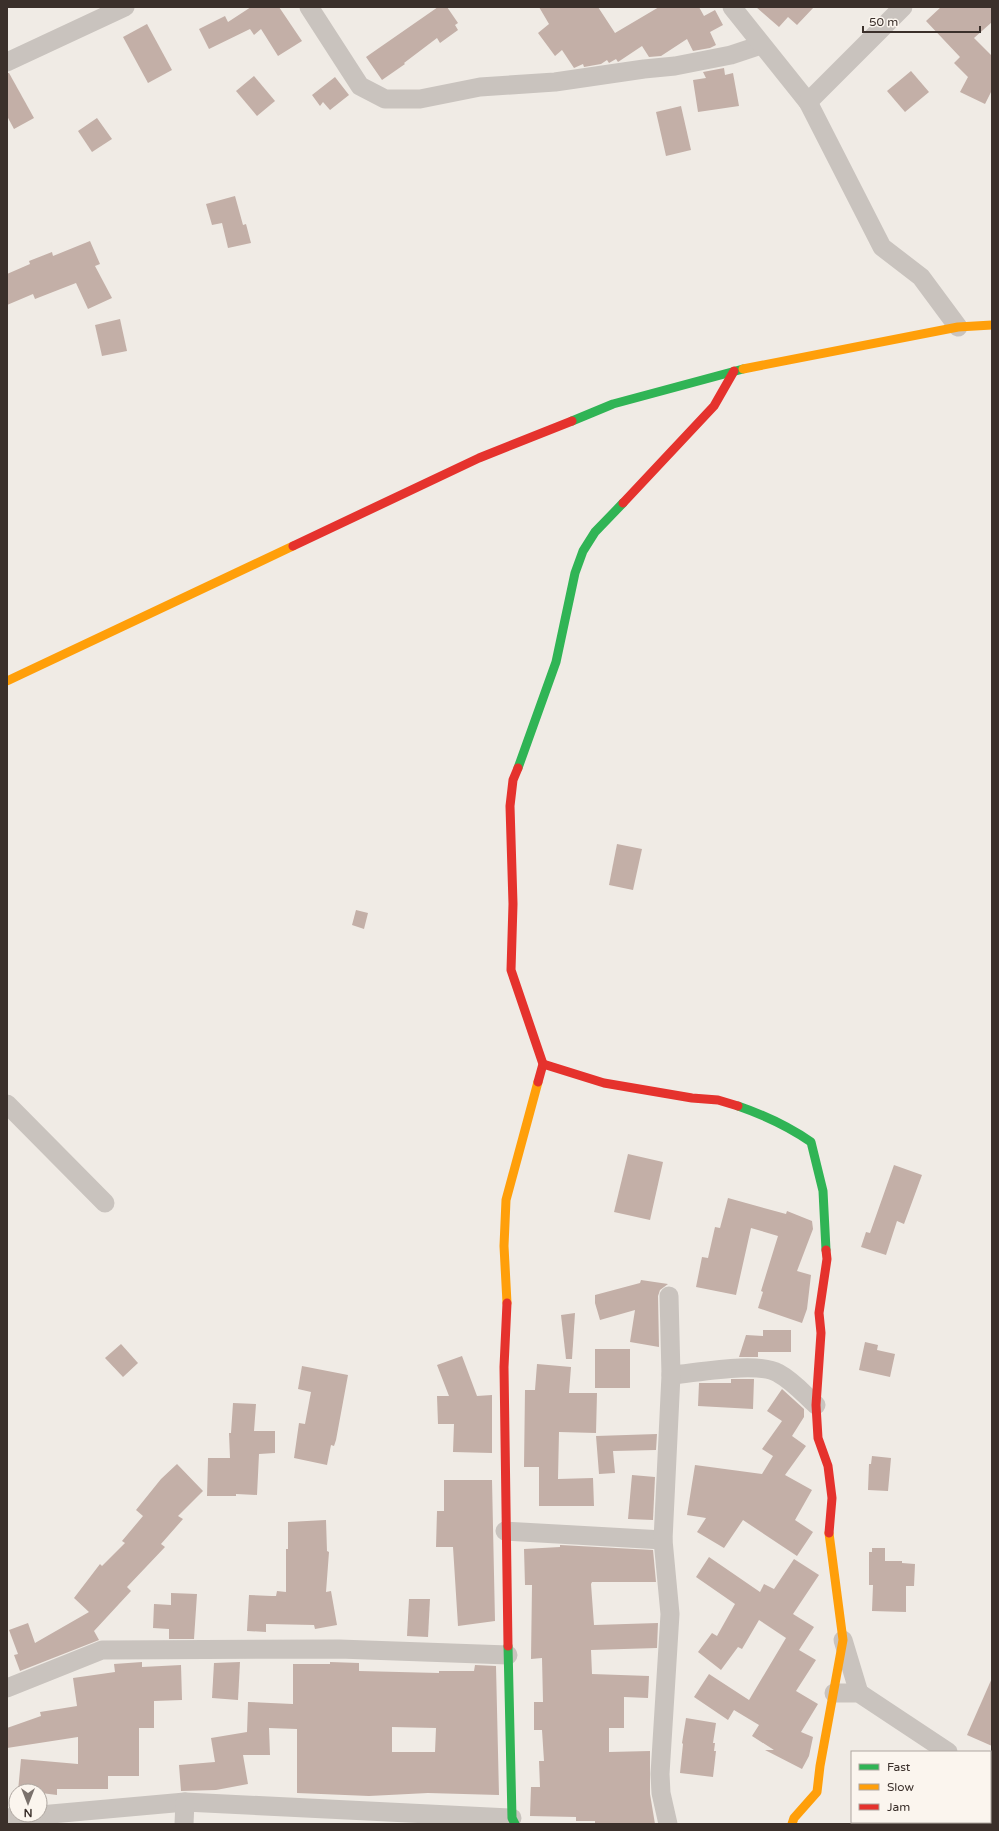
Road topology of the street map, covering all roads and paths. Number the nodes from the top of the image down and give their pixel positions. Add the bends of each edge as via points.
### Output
1 (125, 7) edge
2 (308, 7) edge
3 (732, 7) edge
4 (903, 7) edge
5 (761, 45) junction
6 (7, 62) edge
7 (808, 102) junction
8 (992, 325) edge
9 (958, 327) junction
10 (734, 371) junction
11 (7, 681) edge
12 (543, 1064) junction
13 (7, 1104) edge
14 (105, 1203) dead end
15 (669, 1296) dead end
16 (671, 1375) junction
17 (816, 1405) junction
18 (505, 1531) junction
19 (663, 1540) junction
20 (843, 1640) junction
21 (508, 1655) junction
22 (7, 1688) edge
23 (834, 1693) junction
24 (859, 1693) junction
25 (946, 1751) edge
26 (185, 1802) junction
27 (48, 1814) edge
28 (513, 1821) edge
29 (184, 1824) edge
30 (668, 1824) edge
31 (792, 1824) edge

1 - 6 street
2 - 5 street via 360,86 385,99 420,98 480,87 555,82 644,68 675,66 731,55
3 - 5 street
4 - 7 street
5 - 7 street
7 - 9 street via 882,247 921,277
8 - 9 street
9 - 10 street
10 - 11 street via 613,404 479,458
10 - 12 street via 714,406 595,532 583,551 575,573 556,662 513,780 510,806 513,904 511,970
12 - 17 street via 604,1083 718,1100 758,1113 811,1142 823,1191 827,1259 819,1313 821,1333
12 - 18 street via 506,1200
13 - 14 street
15 - 16 street
16 - 17 street via 760,1367 777,1372 791,1381
16 - 19 street
17 - 20 street via 818,1438 828,1466 832,1498 828,1528
18 - 19 street
18 - 21 street
19 - 30 street via 670,1614 660,1774 661,1793
20 - 23 street
20 - 24 street
21 - 22 street via 339,1649 102,1650
21 - 28 street
23 - 24 street
23 - 31 street via 817,1792 794,1818
24 - 25 street
26 - 27 street
26 - 28 street
26 - 29 street

